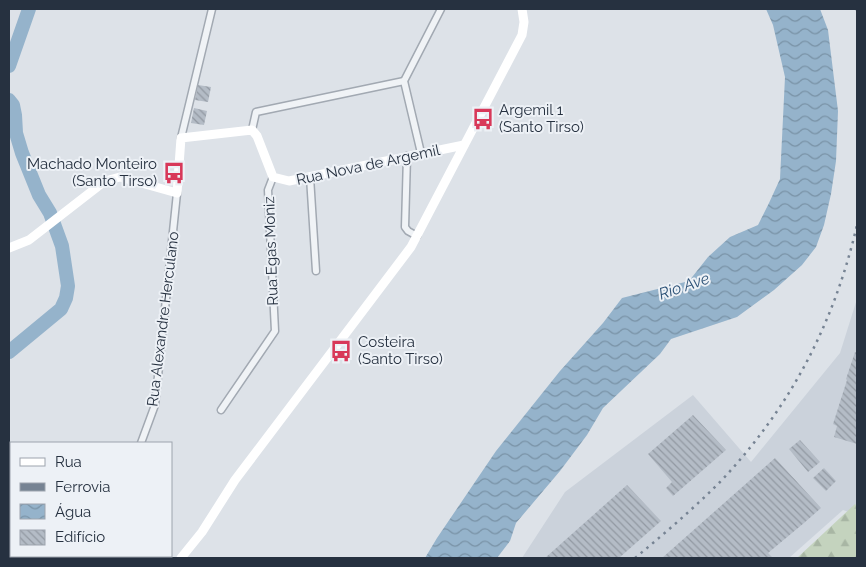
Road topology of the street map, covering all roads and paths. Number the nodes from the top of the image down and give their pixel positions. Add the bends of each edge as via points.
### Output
1 (212, 9) edge
2 (441, 9) edge
3 (522, 9) edge
4 (404, 81) junction
5 (252, 130) junction
6 (181, 138) junction
7 (464, 145) junction
8 (421, 153) junction
9 (407, 156) junction
10 (273, 177) junction
11 (310, 177) junction
12 (177, 193) junction
13 (416, 236) junction
14 (9, 248) edge
15 (316, 271) dead end
16 (221, 410) dead end
17 (141, 442) edge
18 (181, 558) edge

1 - 6 street
2 - 4 street
3 - 7 street via 522,35
4 - 5 street via 256,112
4 - 8 street
5 - 6 street
5 - 10 street, Rua Egas Moniz
6 - 12 street
7 - 8 street, Rua Nova de Argemil
7 - 13 street
8 - 9 street, Rua Nova de Argemil
9 - 11 street, Rua Nova de Argemil
9 - 13 street via 405,227
10 - 11 street, Rua Nova de Argemil via 289,181
10 - 16 street, Rua Egas Moniz via 268,190 275,331
11 - 15 street
12 - 14 street via 120,177 105,181 30,240
12 - 17 street, Rua Alexandre Herculano via 155,405
13 - 18 street

